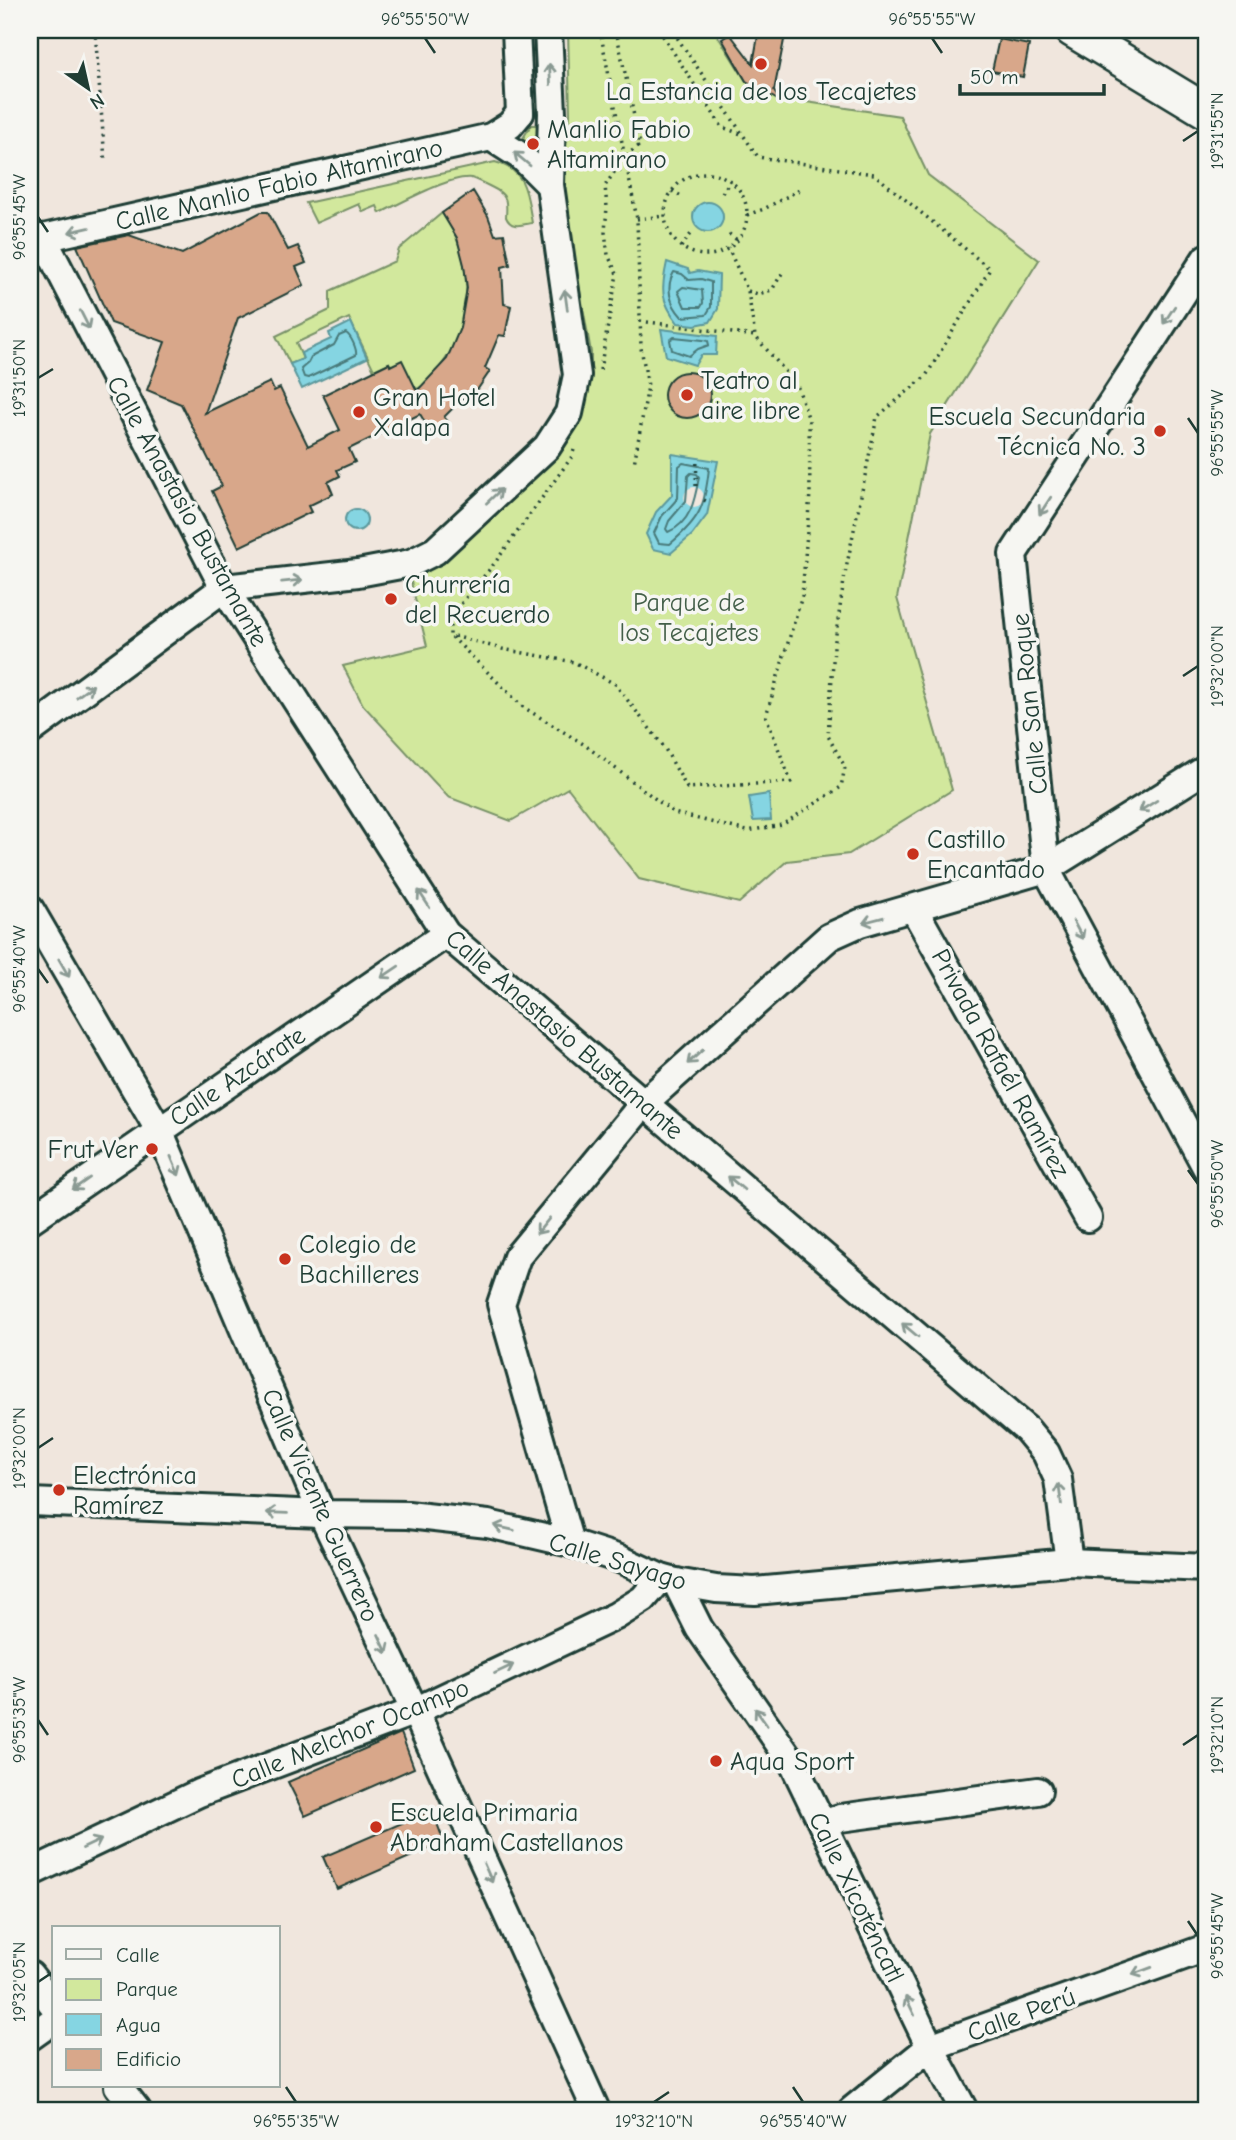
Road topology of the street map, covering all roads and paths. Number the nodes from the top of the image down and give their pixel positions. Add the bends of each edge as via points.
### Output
1 (95, 30) edge
2 (516, 30) edge
3 (548, 30) edge
4 (600, 30) edge
5 (616, 30) edge
6 (659, 30) edge
7 (672, 30) edge
8 (1072, 30) edge
9 (1206, 111) edge
10 (520, 113) junction
11 (552, 113) junction
12 (743, 135) junction
13 (491, 136) junction
14 (646, 142) dead end
15 (640, 145) junction
16 (625, 156) junction
17 (105, 160) dead end
18 (627, 168) junction
19 (730, 181) junction
20 (550, 185) junction
21 (799, 190) dead end
22 (672, 191) junction
23 (722, 193) dead end
24 (683, 197) dead end
25 (747, 215) junction
26 (665, 216) junction
27 (638, 219) junction
28 (691, 234) dead end
29 (729, 234) dead end
30 (36, 239) edge
31 (737, 240) junction
32 (681, 247) junction
33 (728, 248) junction
34 (1206, 258) edge
35 (784, 270) dead end
36 (748, 291) junction
37 (640, 321) junction
38 (755, 336) junction
39 (599, 380) dead end
40 (576, 445) dead end
41 (697, 458) dead end
42 (634, 464) dead end
43 (696, 486) dead end
44 (704, 500) dead end
45 (710, 503) dead end
46 (225, 588) junction
47 (450, 635) junction
48 (30, 731) edge
49 (1203, 779) edge
50 (1046, 869) junction
51 (30, 909) edge
52 (914, 909) junction
53 (446, 934) junction
54 (643, 1104) junction
55 (159, 1130) junction
56 (1206, 1167) edge
57 (1088, 1218) dead end
58 (30, 1220) edge
59 (30, 1502) edge
60 (322, 1514) junction
61 (570, 1543) junction
62 (1069, 1562) junction
63 (1206, 1568) edge
64 (669, 1580) junction
65 (415, 1711) junction
66 (1038, 1791) dead end
67 (821, 1824) junction
68 (30, 1872) edge
69 (1206, 1948) edge
70 (30, 1975) edge
71 (52, 2003) edge
72 (52, 2021) edge
73 (30, 2037) edge
74 (930, 2047) junction
75 (120, 2088) edge
76 (137, 2110) edge
77 (596, 2110) edge
78 (852, 2110) edge
79 (964, 2110) edge

1 - 17 path
2 - 10 street
11 -> 3 street
4 - 16 path
5 - 15 path
6 - 12 path via 722,127
7 - 12 path
8 - 9 main road
10 - 11 street via 531,117
10 - 13 street, Calle Manlio Fabio Altamirano
11 - 20 street
12 - 47 path via 758,157 874,174 990,269 926,376 877,417 834,647 828,736 845,767 841,787 782,825 747,831 674,813 584,745 523,708
20 -> 13 street via 522,157
13 -> 30 street, Calle Manlio Fabio Altamirano
14 - 15 path
15 - 16 path
16 - 18 path
18 - 27 path
18 - 39 path via 615,171 605,186 608,255 617,274
19 - 22 path via 699,174
19 - 23 path
19 - 25 path via 745,202
46 -> 20 street via 411,563 435,551 547,447 569,413 577,375
21 - 25 path
22 - 24 path
22 - 26 path
25 - 31 path
26 - 27 path
26 - 32 path via 667,228
27 - 37 path
28 - 32 path
29 - 31 path
30 -> 46 street, Calle Anastasio Bustamante
31 - 33 path
32 - 33 path via 704,255
33 - 36 path
34 -> 50 street, Calle San Roque via 1013,554
35 - 36 path via 772,290
36 - 38 path
37 - 38 path
37 - 42 path via 648,386
38 - 47 path via 797,385 809,420 810,493 802,596 766,716 791,782 687,788 664,747 615,684 574,662
40 - 47 path via 494,564 450,617
41 - 43 path
44 - 45 path
48 -> 46 street
53 -> 46 street, Calle Anastasio Bustamante
49 -> 50 street
50 - 52 street
50 -> 56 street, Calle San Roque
51 -> 55 street, Calle Vicente Guerrero
52 -> 54 street via 860,923 829,937
52 - 57 street, Privada Rafaél Ramírez
53 - 54 street, Calle Anastasio Bustamante
53 -> 55 street, Calle Azcárate
54 -> 61 street via 517,1257 501,1304
62 -> 54 street, Calle Anastasio Bustamante via 1058,1479 1046,1453 1027,1430
55 -> 58 street, Calle Azcárate
55 -> 60 street, Calle Vicente Guerrero
60 -> 59 street, Calle Sayago
61 -> 60 street, Calle Sayago via 488,1524 408,1515
60 -> 65 street, Calle Vicente Guerrero
61 - 64 street, Calle Sayago
62 - 63 street, Calle Sayago
62 - 64 street, Calle Sayago via 755,1591
65 -> 64 street, Calle Melchor Ocampo via 616,1616
67 -> 64 street, Calle Xicoténcatl via 794,1765
68 -> 65 street, Calle Melchor Ocampo via 199,1793
65 -> 77 street, Calle Vicente Guerrero
66 - 67 street
74 -> 67 street, Calle Xicoténcatl
69 -> 74 street, Calle Perú
70 - 71 street
72 - 73 street
74 - 78 street, Calle Perú
74 - 79 street, Calle Xicoténcatl
75 - 76 street

